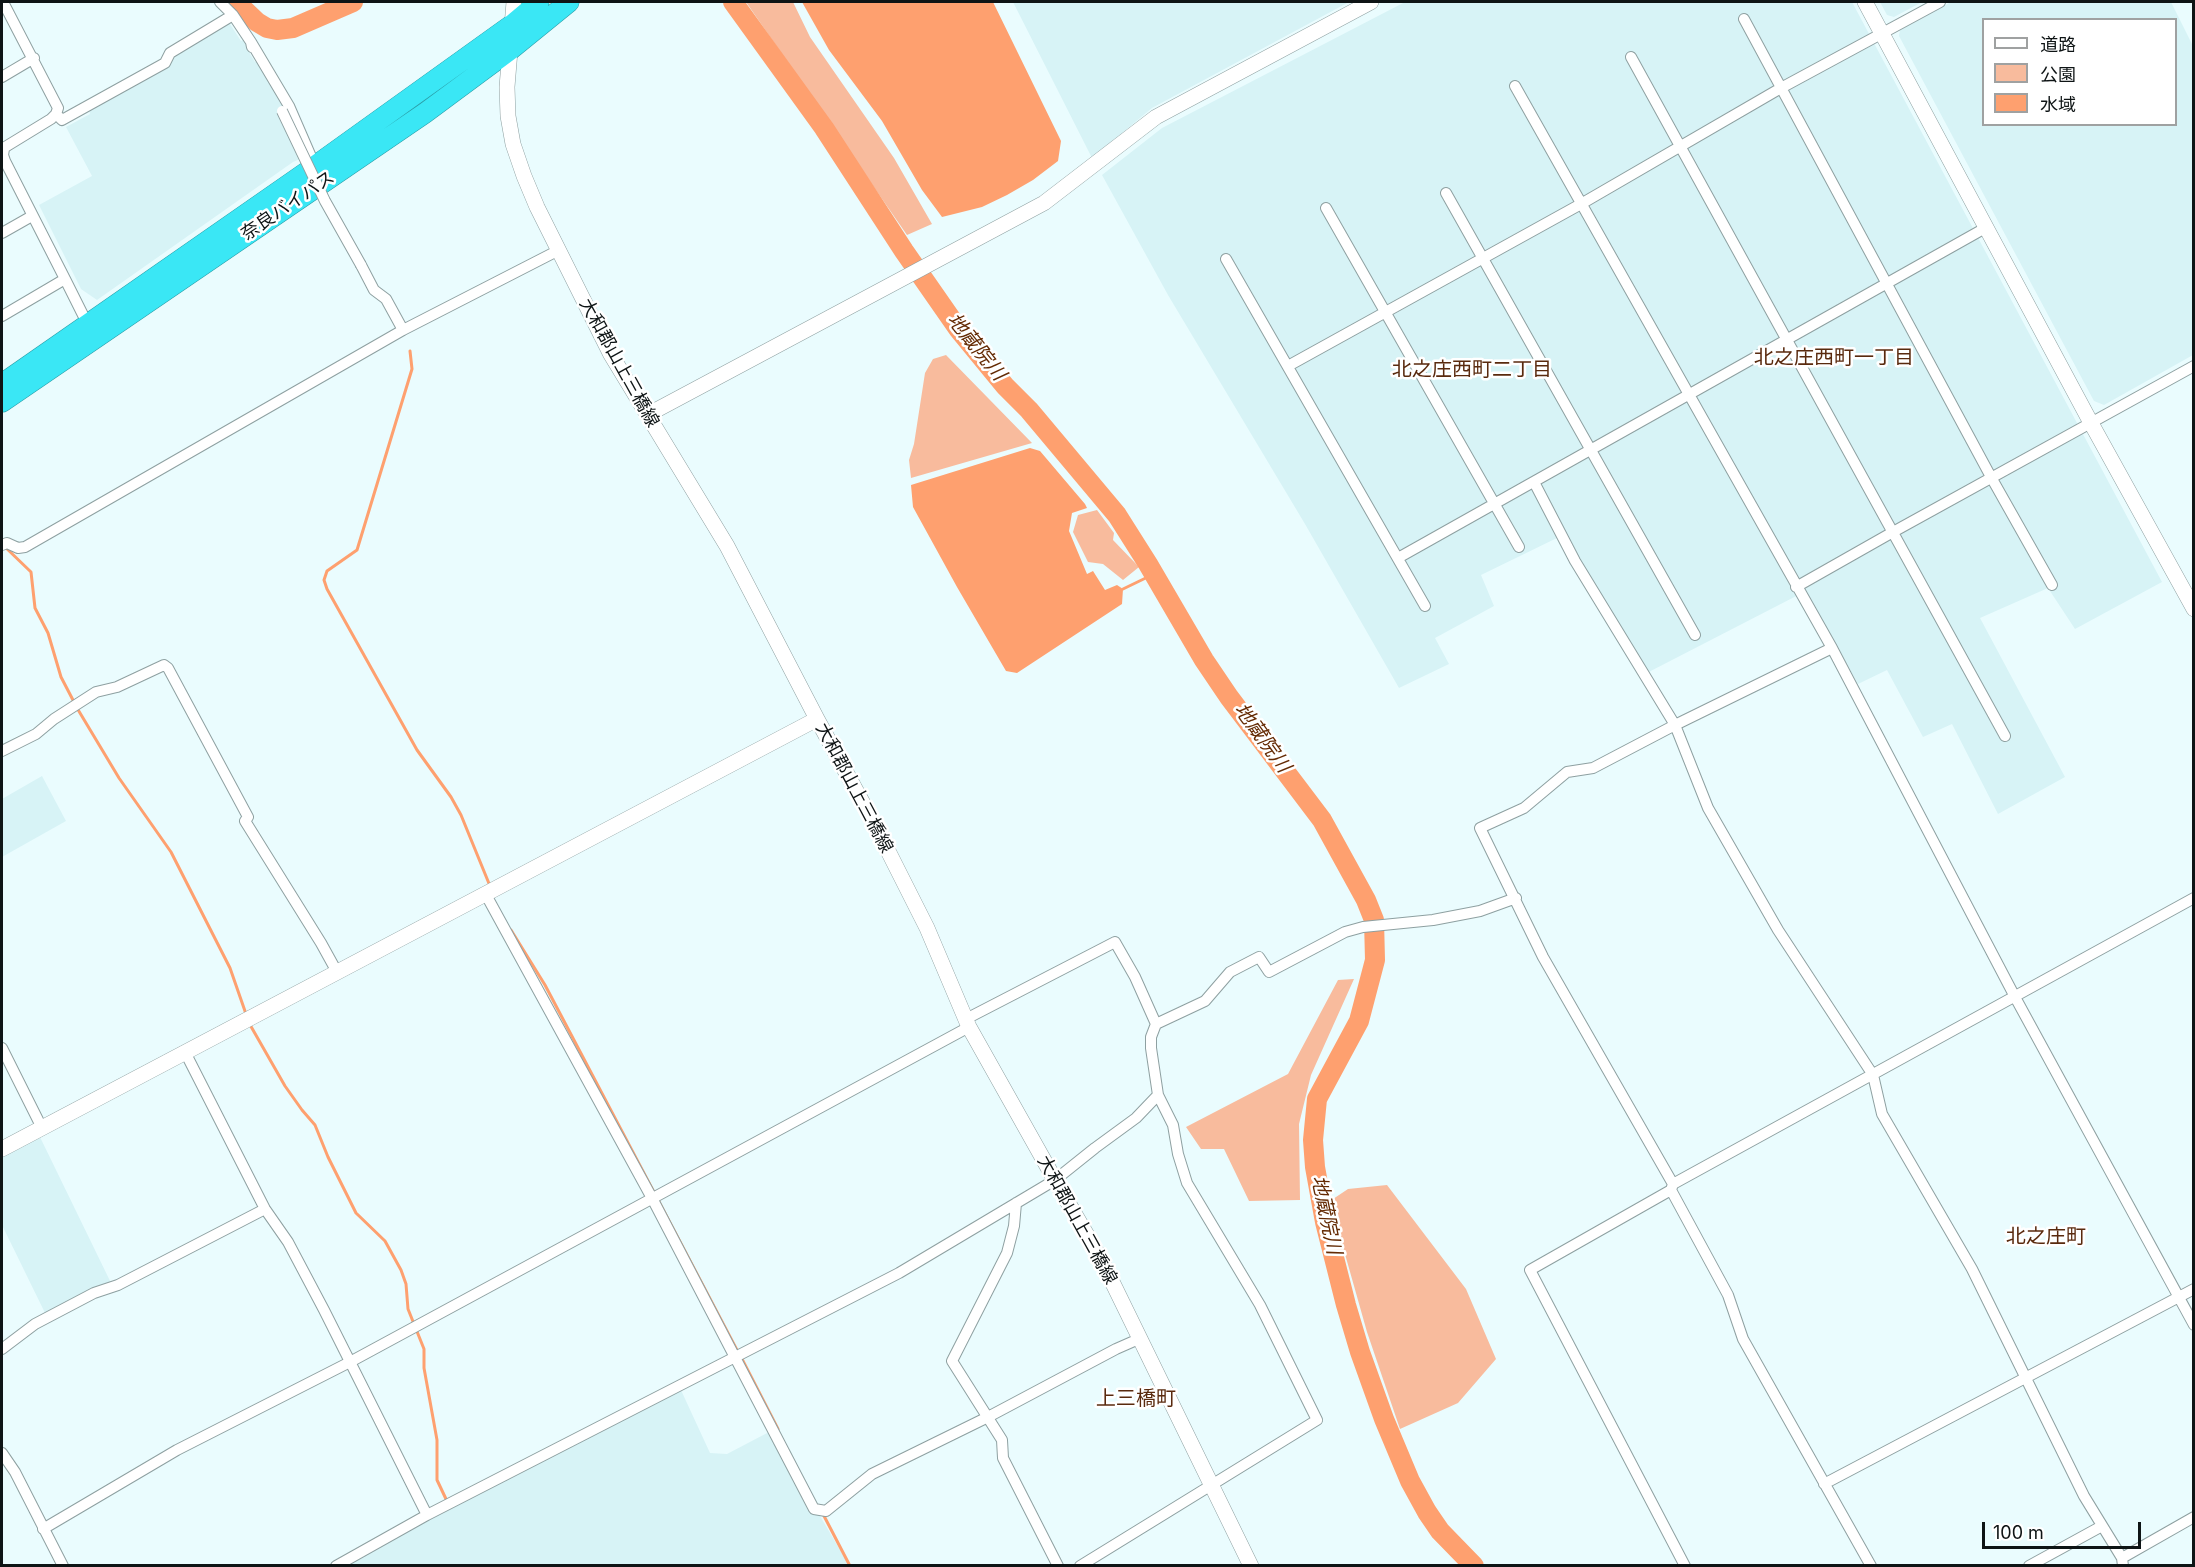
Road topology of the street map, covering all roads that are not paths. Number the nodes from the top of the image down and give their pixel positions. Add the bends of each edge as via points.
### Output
1 (3, 2) edge
2 (220, 2) edge
3 (514, 2) edge
4 (539, 2) edge
5 (569, 2) edge
6 (1371, 2) edge
7 (1865, 2) edge
8 (1940, 2) edge
9 (233, 15) junction
10 (1744, 19) dead end
11 (513, 24) junction
12 (1882, 33) junction
13 (251, 42) junction
14 (510, 50) junction
15 (1631, 57) dead end
16 (34, 58) junction
17 (2, 77) edge
18 (1515, 87) dead end
19 (1781, 88) junction
20 (56, 114) junction
21 (1681, 146) junction
22 (3, 149) edge
23 (315, 166) junction
24 (1446, 193) dead end
25 (1581, 204) junction
26 (1326, 208) dead end
27 (32, 216) junction
28 (1987, 227) junction
29 (2, 233) edge
30 (559, 250) junction
31 (1484, 257) junction
32 (1226, 259) dead end
33 (65, 279) junction
34 (1887, 284) junction
35 (1386, 312) junction
36 (2, 316) edge
37 (88, 325) junction
38 (403, 330) junction
39 (1787, 339) junction
40 (1288, 366) junction
41 (2193, 366) edge
42 (2, 384) edge
43 (1689, 395) junction
44 (2, 402) edge
45 (647, 415) junction
46 (2091, 423) junction
47 (1592, 450) junction
48 (1991, 477) junction
49 (1534, 482) junction
50 (1495, 504) junction
51 (1893, 532) junction
52 (4, 544) edge
53 (1519, 547) dead end
54 (1398, 558) junction
55 (2052, 585) dead end
56 (1796, 588) junction
57 (1425, 606) dead end
58 (2193, 609) edge
59 (1695, 635) dead end
60 (1832, 648) junction
61 (817, 719) junction
62 (1675, 725) junction
63 (2005, 736) dead end
64 (2, 737) edge
65 (4, 749) edge
66 (492, 890) junction
67 (1516, 898) junction
68 (2193, 898) edge
69 (337, 972) junction
70 (2015, 996) junction
71 (968, 1023) junction
72 (1156, 1024) junction
73 (2, 1048) edge
74 (185, 1052) junction
75 (1873, 1075) junction
76 (1158, 1095) junction
77 (42, 1128) junction
78 (2, 1149) edge
79 (1055, 1180) junction
80 (1672, 1187) junction
81 (657, 1198) junction
82 (1016, 1203) junction
83 (265, 1209) junction
84 (2193, 1289) edge
85 (2178, 1297) junction
86 (2193, 1325) edge
87 (1141, 1338) junction
88 (2, 1349) edge
89 (735, 1357) junction
90 (350, 1362) junction
91 (2027, 1377) junction
92 (988, 1417) junction
93 (2, 1453) edge
94 (1824, 1484) junction
95 (1213, 1485) junction
96 (427, 1515) junction
97 (2193, 1517) edge
98 (2102, 1526) junction
99 (43, 1528) junction
100 (2122, 1562) edge
101 (63, 1566) edge
102 (336, 1566) edge
103 (1058, 1566) edge
104 (1080, 1566) edge
105 (1251, 1566) edge
106 (1685, 1566) edge
107 (1871, 1566) edge
108 (2029, 1566) edge

1 - 16 street
2 - 9 street
3 - 11 street, 大和郡山上三橋線
4 - 11 highway, 奈良バイパス
5 - 14 highway, 奈良バイパス
6 - 45 street via 1156,117 1044,203
7 - 12 street
8 - 12 street
9 - 13 street
9 - 20 street via 170,53 165,63 62,120
10 - 19 street
11 - 14 street, 大和郡山上三橋線
11 - 23 highway, 奈良バイパス
12 - 19 street
12 - 28 street
13 - 23 street via 289,106
13 - 38 street, bridge via 252,56 325,201 374,290 386,299
14 - 30 street, 大和郡山上三橋線 via 507,97 513,144 524,177
14 - 44 highway, 奈良バイパス via 426,113
15 - 21 street
16 - 17 street
16 - 20 street via 56,101
18 - 25 street
19 - 21 street
19 - 34 street
20 - 22 street
21 - 25 street
21 - 39 street
22 - 27 street via 5,162
23 - 37 highway, 奈良バイパス
24 - 31 street
25 - 31 street
25 - 43 street
26 - 35 street
27 - 29 street
27 - 33 street
28 - 34 street
28 - 46 street
30 - 38 street
30 - 45 street, 大和郡山上三橋線 via 610,353
31 - 35 street
31 - 47 street
32 - 40 street
33 - 36 street
33 - 37 street
34 - 39 street
34 - 48 street
35 - 40 street
35 - 50 street
37 - 42 highway, 奈良バイパス
38 - 52 street via 25,547
39 - 43 street
39 - 51 street
40 - 54 street
41 - 46 street
43 - 47 street
43 - 56 street
45 - 61 street, 大和郡山上三橋線 via 728,546
46 - 48 street
46 - 58 street
47 - 49 street
47 - 59 street
48 - 51 street
48 - 55 street
49 - 50 street
49 - 62 street via 1575,561
50 - 53 street
50 - 54 street
51 - 56 street
51 - 63 street
54 - 57 street
56 - 60 street
60 - 62 street
60 - 70 street
61 - 66 street
61 - 71 street, 大和郡山上三橋線 via 877,829
62 - 67 street via 1593,768 1567,772 1524,808 1480,828
62 - 75 street via 1708,808 1778,930
64 - 65 street
65 - 69 street via 36,734 96,692 117,687 164,665 248,817 245,821
66 - 69 street
66 - 81 street
67 - 72 street via 1480,911 1345,932 1269,972 1259,957 1230,972 1205,1002
67 - 80 street via 1543,957
68 - 70 street
69 - 74 street
70 - 75 street
70 - 85 street
71 - 72 street via 1114,942
71 - 79 street, 大和郡山上三橋線
71 - 81 street
72 - 76 street via 1151,1048
73 - 77 street
74 - 77 street
74 - 83 street
75 - 80 street
75 - 91 street via 1882,1114 1972,1269
76 - 79 street via 1136,1118
76 - 95 street via 1173,1125 1187,1183 1260,1305 1317,1420
77 - 78 street
79 - 82 street
79 - 87 street, 大和郡山上三橋線
80 - 94 street via 1728,1295 1743,1339
80 - 106 street via 1530,1270
81 - 89 street
81 - 90 street
82 - 89 street via 899,1273
82 - 92 street via 1007,1252 952,1361
83 - 88 street via 45,1319
83 - 90 street via 288,1242
84 - 85 street
85 - 86 street
85 - 91 street
87 - 92 street
87 - 95 street, 大和郡山上三橋線
89 - 92 street via 820,1510 872,1474
89 - 96 street
90 - 96 street
90 - 99 street via 177,1450
91 - 94 street
91 - 98 street
92 - 103 street via 1002,1440 1003,1458
93 - 99 street
94 - 107 street
95 - 104 street
95 - 105 street, 大和郡山上三橋線
96 - 102 street
97 - 100 street
98 - 100 street
98 - 108 street
99 - 101 street

